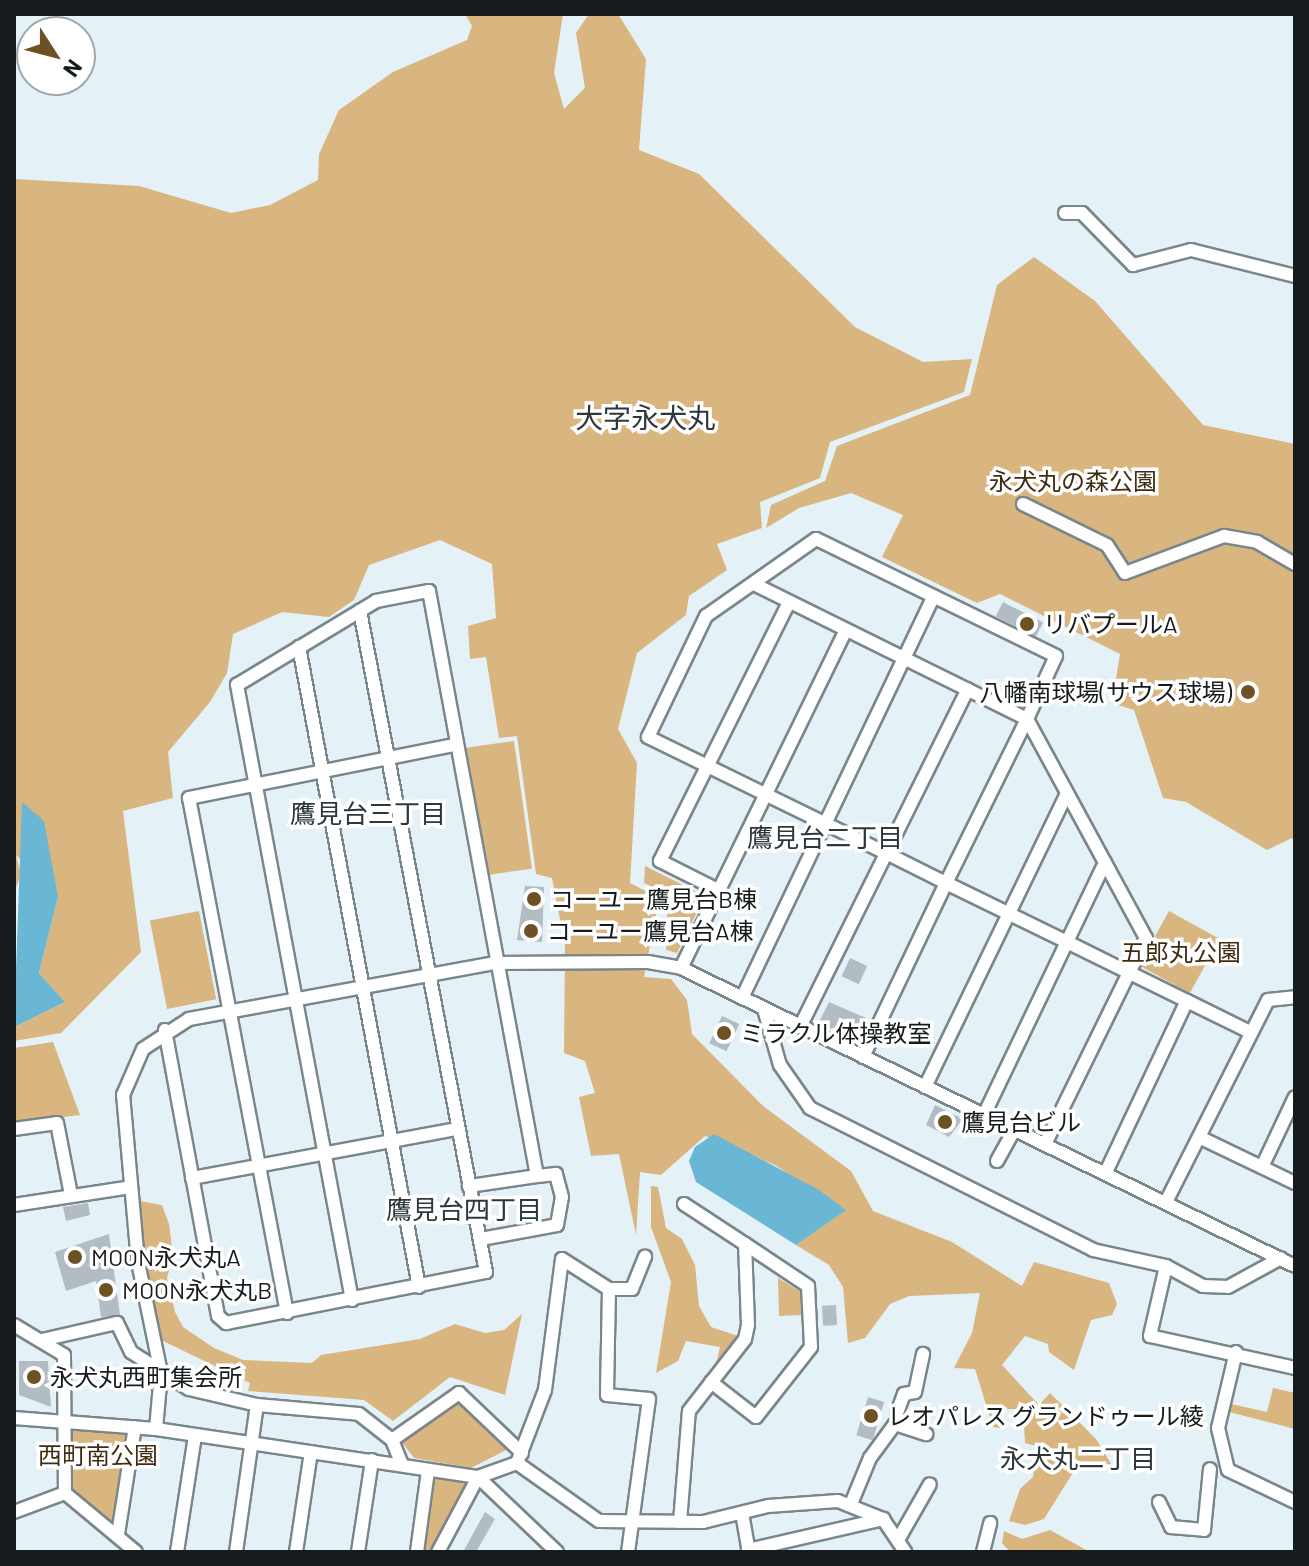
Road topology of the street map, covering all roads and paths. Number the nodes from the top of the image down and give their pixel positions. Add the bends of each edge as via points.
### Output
1 (1065, 213) dead end
2 (1295, 276) edge
3 (1023, 504) dead end
4 (1295, 564) edge
5 (754, 584) junction
6 (934, 596) junction
7 (789, 602) junction
8 (360, 611) junction
9 (846, 630) junction
10 (299, 647) junction
11 (904, 659) junction
12 (968, 689) junction
13 (1027, 719) junction
14 (455, 745) junction
15 (388, 758) junction
16 (705, 765) junction
17 (323, 770) junction
18 (256, 783) junction
19 (1067, 793) junction
20 (765, 794) junction
21 (823, 823) junction
22 (886, 853) junction
23 (1105, 863) junction
24 (946, 883) junction
25 (718, 890) junction
26 (1007, 913) junction
27 (1067, 942) junction
28 (494, 963) junction
29 (681, 968) junction
30 (1128, 972) junction
31 (428, 975) junction
32 (361, 986) junction
33 (1295, 997) edge
34 (742, 998) junction
35 (296, 999) junction
36 (1187, 1001) junction
37 (764, 1009) junction
38 (229, 1011) junction
39 (800, 1027) junction
40 (165, 1030) junction
41 (1250, 1032) junction
42 (863, 1057) junction
43 (925, 1087) junction
44 (1295, 1097) edge
45 (984, 1115) junction
46 (14, 1129) edge
47 (457, 1129) junction
48 (1015, 1129) junction
49 (1199, 1137) junction
50 (391, 1141) junction
51 (1045, 1144) junction
52 (325, 1152) junction
53 (997, 1161) dead end
54 (259, 1164) junction
55 (1262, 1167) junction
56 (1106, 1172) junction
57 (537, 1176) junction
58 (192, 1178) junction
59 (1295, 1183) edge
60 (469, 1186) junction
61 (131, 1187) junction
62 (71, 1195) junction
63 (1166, 1202) junction
64 (684, 1204) dead end
65 (14, 1205) edge
66 (481, 1239) junction
67 (745, 1244) junction
68 (645, 1257) dead end
69 (1281, 1258) junction
70 (1166, 1266) junction
71 (1295, 1266) edge
72 (419, 1287) junction
73 (609, 1289) junction
74 (352, 1300) junction
75 (287, 1313) junction
76 (14, 1325) edge
77 (42, 1340) junction
78 (1236, 1352) junction
79 (923, 1354) dead end
80 (1295, 1368) edge
81 (161, 1373) junction
82 (711, 1382) junction
83 (257, 1405) junction
84 (897, 1413) dead end
85 (14, 1418) edge
86 (64, 1418) junction
87 (135, 1427) junction
88 (156, 1429) junction
89 (926, 1434) dead end
90 (195, 1436) junction
91 (392, 1440) junction
92 (252, 1444) junction
93 (311, 1452) junction
94 (520, 1458) junction
95 (372, 1460) junction
96 (401, 1462) junction
97 (1210, 1469) dead end
98 (428, 1471) junction
99 (478, 1477) junction
100 (930, 1484) dead end
101 (65, 1493) junction
102 (1159, 1502) dead end
103 (1295, 1502) edge
104 (851, 1504) junction
105 (14, 1512) edge
106 (742, 1513) junction
107 (883, 1519) junction
108 (680, 1522) junction
109 (990, 1523) dead end
110 (630, 1526) junction
111 (118, 1534) junction
112 (898, 1540) junction
113 (128, 1549) edge
114 (748, 1551) edge
115 (177, 1552) edge
116 (236, 1552) edge
117 (296, 1552) edge
118 (358, 1552) edge
119 (417, 1552) edge
120 (438, 1552) edge
121 (557, 1552) edge
122 (628, 1552) edge
123 (905, 1552) edge
124 (983, 1552) edge

1 - 2 street via 1082,213 1133,265 1191,250
3 - 4 street via 1107,545 1125,573 1224,536 1257,542
5 - 6 street via 816,539
5 - 7 street
5 - 16 street via 706,616 648,737
6 - 11 street
6 - 13 street via 1056,656
7 - 9 street
7 - 16 street
8 - 10 street
8 - 14 street via 376,601 429,591
8 - 15 street
9 - 11 street
9 - 20 street
10 - 17 street
10 - 18 street via 237,685
11 - 12 street
11 - 21 street
12 - 13 street
12 - 22 street
13 - 19 street
13 - 24 street
14 - 15 street
14 - 28 street
15 - 17 street
15 - 31 street
16 - 20 street
16 - 25 street via 660,861
17 - 18 street
17 - 32 street
18 - 35 street
18 - 38 street via 189,798
19 - 23 street
19 - 26 street
20 - 21 street
20 - 25 street
21 - 22 street
21 - 34 street
22 - 24 street
22 - 39 street
23 - 27 street
23 - 30 street via 1146,938
24 - 26 street
24 - 42 street
25 - 29 street
26 - 27 street
26 - 43 street
27 - 30 street
27 - 45 street
28 - 29 street via 648,962
28 - 31 street
28 - 57 street
29 - 34 street
30 - 36 street
30 - 51 street
31 - 32 street
31 - 47 street
32 - 35 street
32 - 50 street
33 - 41 street via 1268,1000
34 - 37 street
35 - 38 street
35 - 52 street
36 - 41 street
36 - 56 street
37 - 39 street
37 - 70 street via 780,1065 810,1108 1093,1250
38 - 40 street
38 - 54 street
39 - 42 street
40 - 58 street
40 - 61 street via 143,1049 123,1095
41 - 49 street
42 - 43 street
43 - 45 street
44 - 55 street
45 - 48 street
46 - 62 street via 57,1123
47 - 50 street
47 - 60 street
48 - 51 street
48 - 53 street
49 - 55 street
49 - 63 street
50 - 52 street
50 - 72 street
51 - 56 street
52 - 54 street
52 - 74 street
54 - 58 street
54 - 75 street
55 - 59 street
56 - 63 street
57 - 60 street
57 - 66 street via 556,1174 562,1197 557,1225
58 - 75 street via 218,1316 226,1323
60 - 66 street
61 - 62 street
61 - 81 street via 143,1290
62 - 65 street
63 - 69 street
64 - 67 street
66 - 72 street via 486,1272
67 - 82 street via 745,1339
67 - 82 street via 808,1286 811,1347 756,1417
68 - 73 street via 632,1289
69 - 70 street via 1228,1287 1203,1286
69 - 71 street
70 - 78 street via 1150,1336
72 - 74 street
73 - 94 street via 562,1259 545,1390
73 - 110 street via 607,1395 649,1399
74 - 75 street
76 - 77 street
77 - 81 street via 117,1323 131,1352
77 - 86 street via 64,1355
78 - 80 street
78 - 103 street via 1218,1428 1228,1470
79 - 84 street via 915,1392 904,1394
81 - 83 street via 189,1389
81 - 88 street
82 - 108 street via 689,1411
83 - 91 street via 359,1414
83 - 92 street
85 - 86 street
86 - 87 street
86 - 101 street
87 - 88 street
87 - 111 street
88 - 90 street
89 - 104 street via 895,1424 870,1458
90 - 92 street
90 - 115 street
91 - 94 street via 459,1393
91 - 96 street
92 - 93 street
92 - 116 street
93 - 95 street
93 - 117 street
94 - 99 street
94 - 110 street via 599,1521
95 - 96 street
95 - 118 street
96 - 98 street
97 - 102 street via 1204,1530 1171,1527
98 - 99 street
98 - 119 street
99 - 120 street
99 - 121 street
100 - 112 street
101 - 105 street
101 - 111 street
104 - 106 street via 797,1501
104 - 107 street
106 - 108 street
106 - 114 street
107 - 112 street
107 - 114 street
108 - 110 street
109 - 124 street
110 - 122 street
111 - 113 street
112 - 123 street

